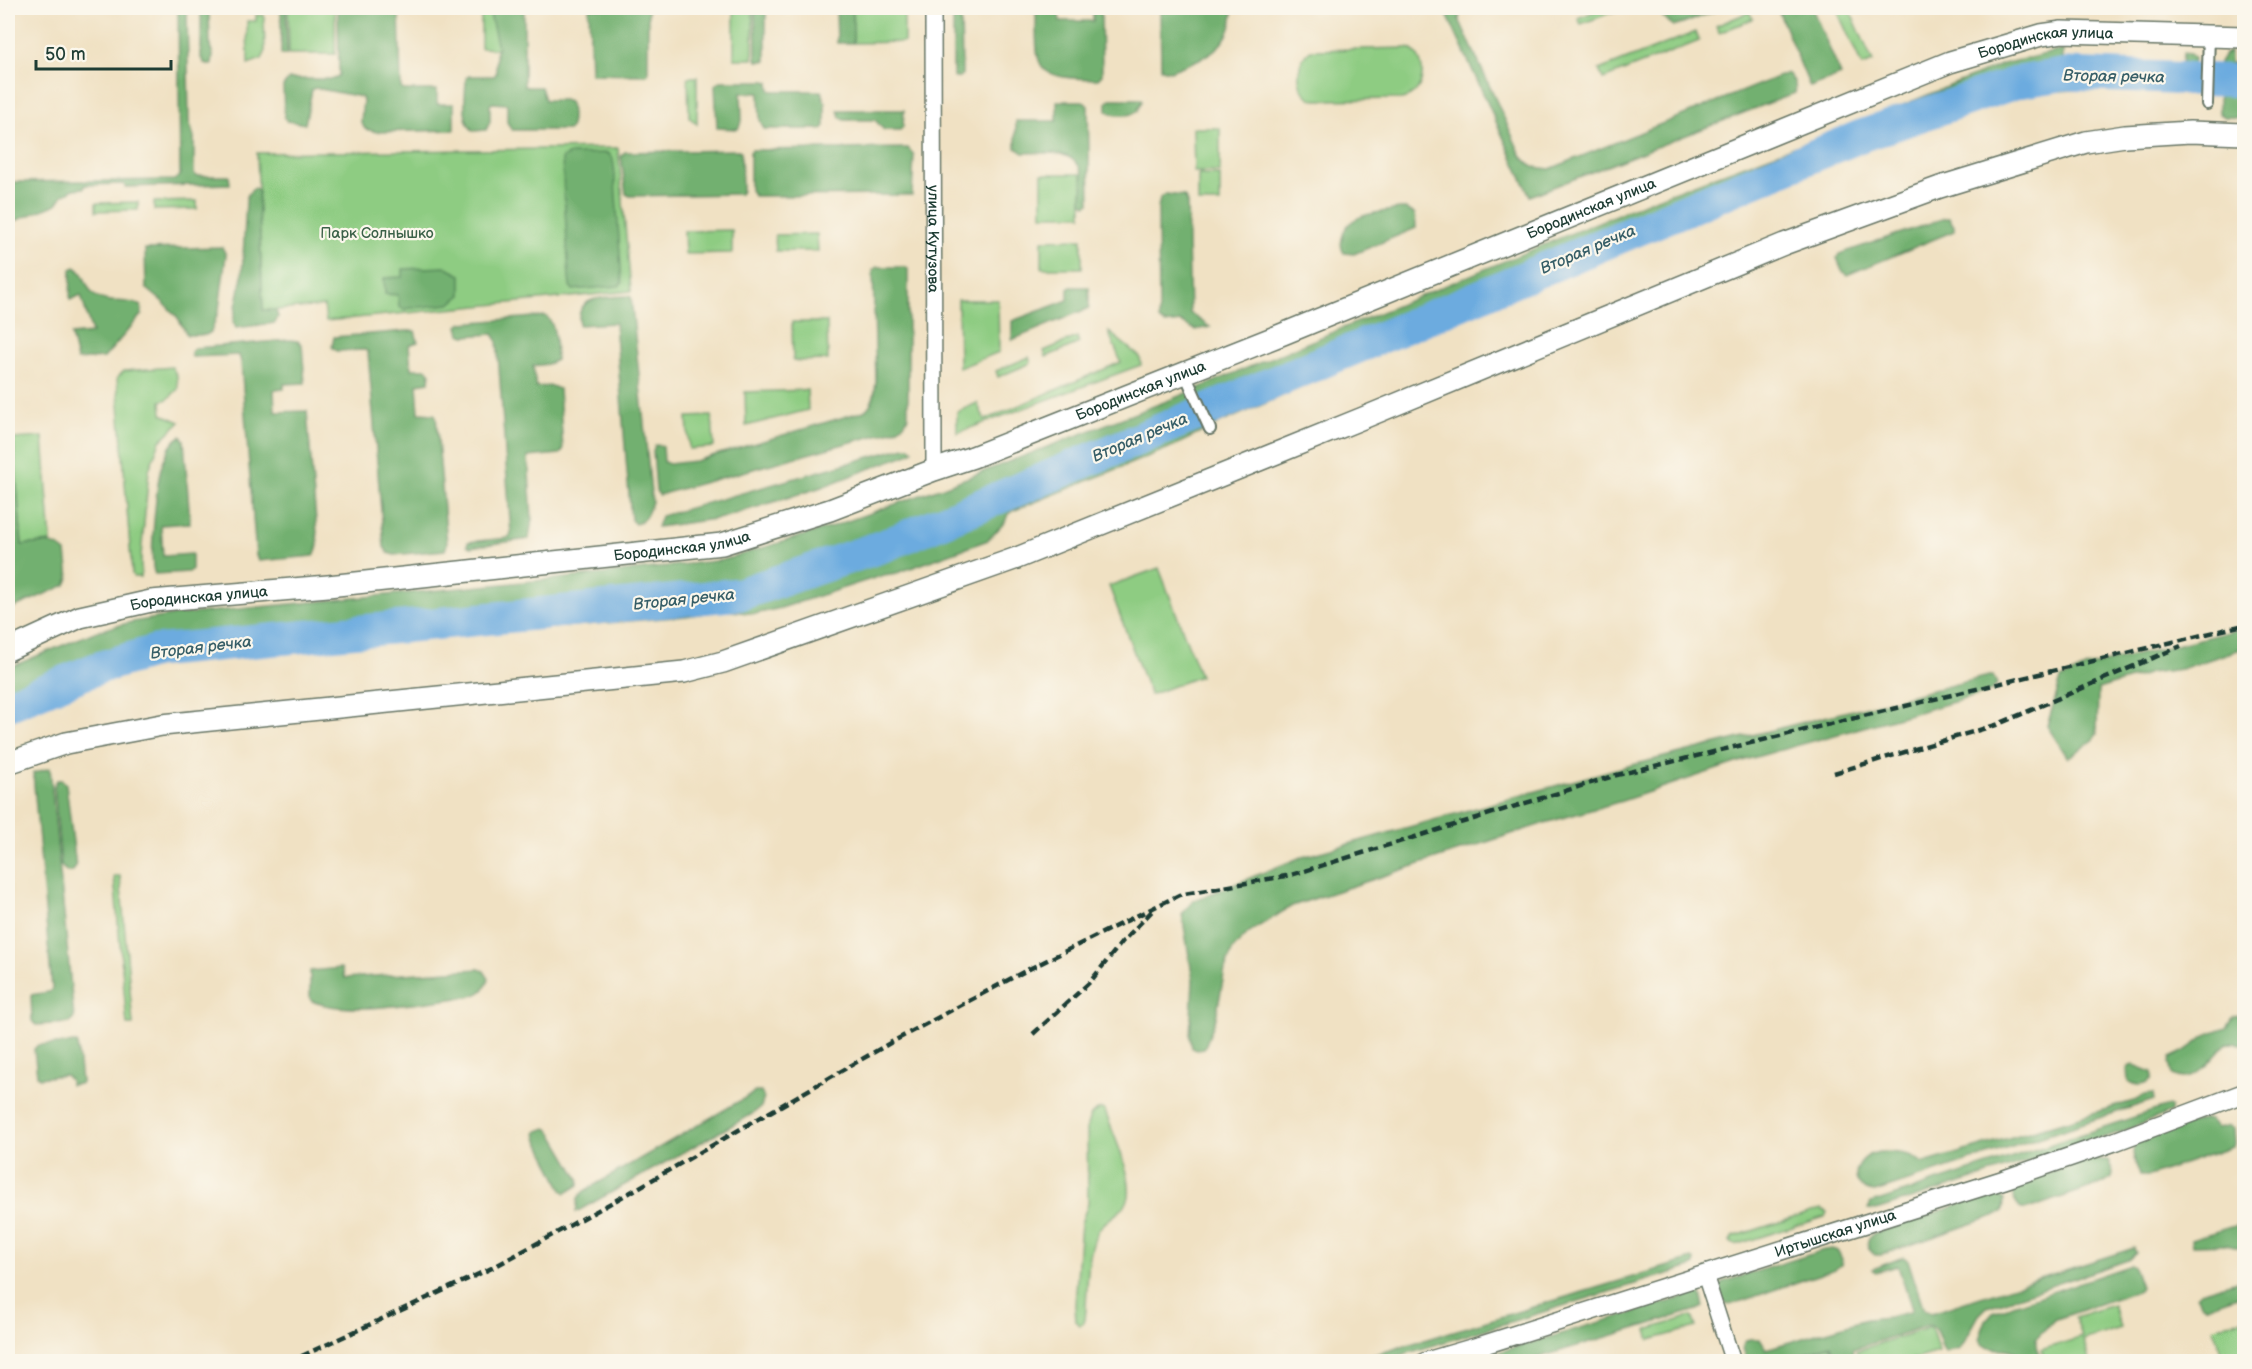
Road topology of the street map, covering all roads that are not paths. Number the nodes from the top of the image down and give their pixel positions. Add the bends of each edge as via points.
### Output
1 (933, 8) edge
2 (2209, 35) junction
3 (2244, 37) edge
4 (2207, 104) dead end
5 (2244, 134) edge
6 (1185, 374) junction
7 (1210, 429) dead end
8 (934, 470) junction
9 (8, 650) edge
10 (8, 763) edge
11 (2244, 1093) edge
12 (1705, 1275) junction
13 (1425, 1362) edge
14 (1733, 1362) edge

1 - 8 street, улица Кутузова
2 - 3 main road, Бородинская улица
2 - 4 street
2 - 6 main road, Бородинская улица via 2062,32 1950,62
5 - 10 main road via 2190,132 2086,142 1940,187 1784,244 1027,554 723,662 684,672 152,726 66,743
6 - 7 street
6 - 8 main road, Бородинская улица
8 - 9 main road, Бородинская улица via 830,510 722,544 151,601 80,617
11 - 12 street, Иртышская улица via 2116,1142
12 - 13 street, Иртышская улица
12 - 14 street

